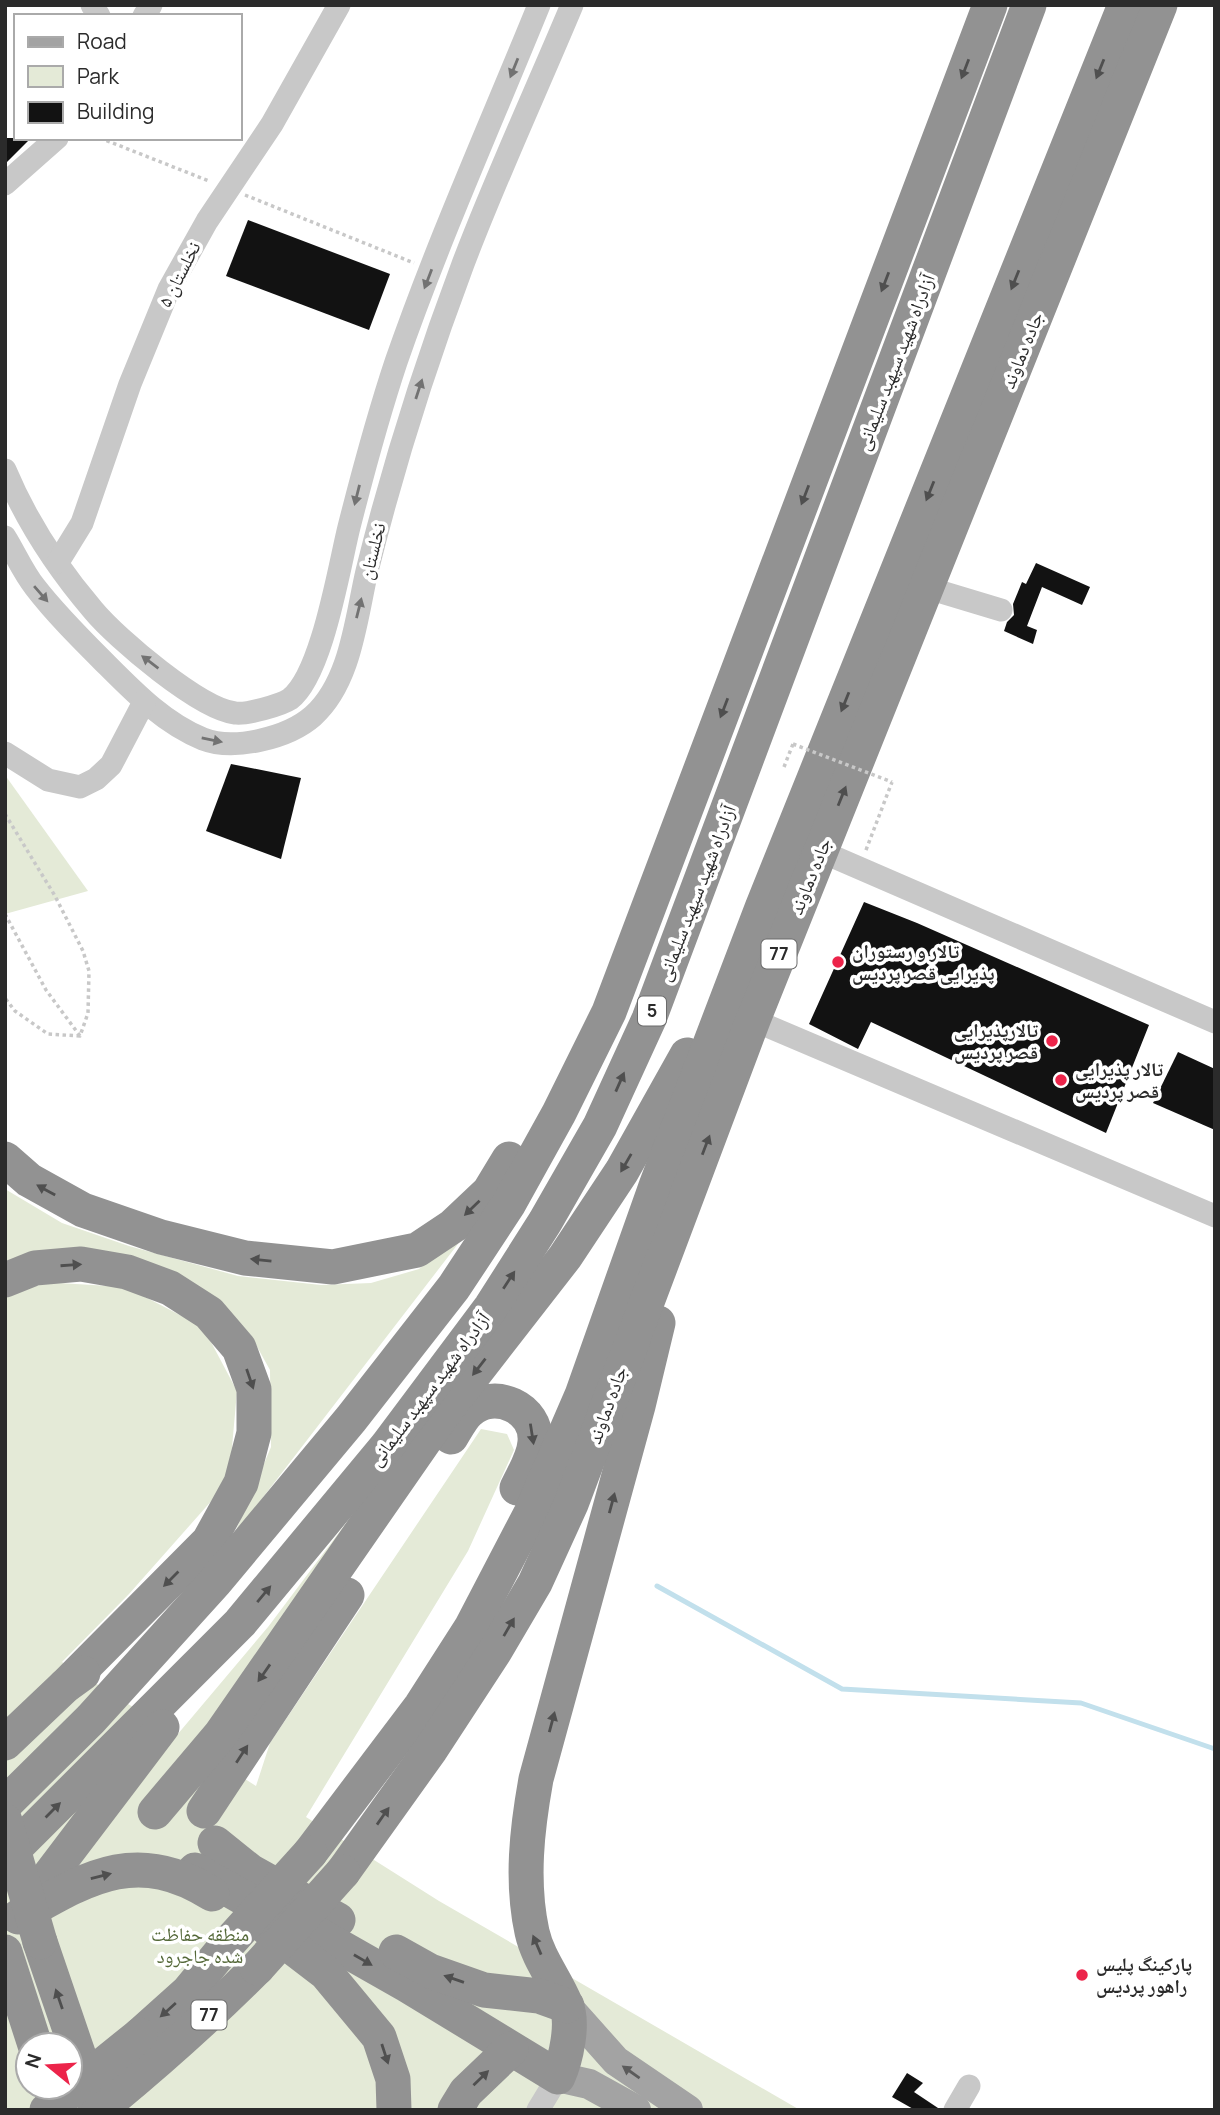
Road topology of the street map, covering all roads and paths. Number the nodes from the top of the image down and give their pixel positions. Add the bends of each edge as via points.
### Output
1 (339, 5) edge
2 (540, 5) edge
3 (572, 5) edge
4 (989, 5) edge
5 (1029, 5) edge
6 (1125, 5) edge
7 (1160, 5) edge
8 (55, 140) edge
9 (105, 140) edge
10 (5, 184) edge
11 (230, 189) junction
12 (432, 270) junction
13 (5, 470) edge
14 (5, 537) edge
15 (58, 562) junction
16 (928, 588) junction
17 (1001, 610) dead end
18 (144, 702) junction
19 (5, 753) edge
20 (784, 767) dead end
21 (5, 814) edge
22 (820, 851) junction
23 (859, 868) junction
24 (762, 908) junction
25 (5, 914) edge
26 (5, 998) edge
27 (610, 1012) junction
28 (753, 1020) junction
29 (1215, 1023) edge
30 (80, 1036) junction
31 (5, 1159) edge
32 (691, 1184) junction
33 (1215, 1216) edge
34 (5, 1280) edge
35 (215, 1582) junction
36 (240, 1623) junction
37 (65, 1686) junction
38 (5, 1743) edge
39 (371, 1774) junction
40 (5, 1804) edge
41 (155, 1812) junction
42 (5, 1821) edge
43 (210, 1827) junction
44 (5, 1858) edge
45 (182, 1871) junction
46 (21, 1929) edge
47 (9, 1963) edge
48 (567, 2006) junction
49 (31, 2031) edge
50 (150, 2048) junction
51 (511, 2049) junction
52 (558, 2077) junction
53 (969, 2086) dead end
54 (47, 2110) edge
55 (98, 2110) edge
56 (394, 2110) edge
57 (455, 2110) edge
58 (538, 2110) edge
59 (636, 2110) edge
60 (688, 2110) edge
61 (954, 2110) edge

1 - 11 street, نخلستان ۵
2 -> 12 street, نخلستان
18 -> 3 street, نخلستان via 205,740 239,743 279,737 312,718 333,693 347,655 388,485 425,368 464,261
4 -> 27 highway, آزادراه شهید سپهبد سلیمانی / 5
36 -> 5 highway, آزادراه شهید سپهبد سلیمانی / 5 via 387,1446 491,1307 600,1126 649,1019
6 -> 24 highway, جاده دماوند / 77
7 - 16 highway, جاده دماوند / 77
8 - 10 street
9 - 11 path
11 - 12 path
11 - 15 street, نخلستان ۵ via 169,289 82,523
12 -> 15 street, نخلستان via 396,362 362,476 320,646 306,680 290,699 237,714 209,704 145,659 94,612
13 - 15 street, نخلستان
14 -> 18 street, نخلستان via 33,586
16 - 17 street
22 -> 16 highway, جاده دماوند / 77
18 - 19 street via 111,765 80,787 48,780
20 - 23 path, bridge via 793,744 892,782
21 - 30 path via 83,951 89,971 88,1013
22 - 23 street
22 - 28 highway, جاده دماوند / 77
23 - 29 street
24 - 39 highway, جاده دماوند / 77 via 582,1395 531,1513 471,1629
24 -> 41 highway via 678,1073 622,1171 565,1257 443,1414 221,1734
25 - 30 path via 46,990
26 - 30 path via 15,1011 48,1034
27 -> 31 highway via 489,1192 453,1226 416,1250 333,1267 246,1258 161,1237 83,1210 29,1180
27 - 35 highway, آزادراه شهید سپهبد سلیمانی / 5 via 508,1205 454,1287 352,1419
32 -> 28 highway, جاده دماوند / 77
28 - 33 street
48 -> 32 highway via 532,1934 526,1884 528,1828 536,1779 638,1406
50 -> 32 highway, جاده دماوند / 77, bridge via 213,2012 343,1872 495,1651 535,1583 571,1504
34 -> 37 highway via 35,1268 81,1264 127,1272 170,1288 209,1313 239,1348 254,1389 254,1433 241,1483 209,1541
35 - 37 highway
35 - 40 highway, آزادراه شهید سپهبد سلیمانی / 5 via 101,1709
44 -> 36 highway, آزادراه شهید سپهبد سلیمانی / 5
36 - 46 highway
37 - 38 highway
43 -> 39 highway via 465,1416 482,1402 512,1404 533,1425 532,1455 469,1594
39 -> 50 highway, جاده دماوند / 77, bridge via 310,1853 188,1992
41 - 43 highway via 185,1802
41 - 45 highway via 144,1838 147,1853 156,1864
42 - 46 highway, bridge
43 - 45 highway via 212,1854 204,1864
48 -> 43 highway via 539,1996 484,1990 430,1971 250,1871
46 -> 45 highway via 83,1880 126,1870
45 -> 51 highway via 319,1935
45 -> 56 highway via 276,1933 326,1973 379,2037 393,2079
55 -> 46 highway
47 - 49 highway
48 - 52 highway via 568,2051
60 -> 48 main road via 616,2061
50 - 54 highway, 77, bridge
50 - 55 highway, 77
51 - 52 highway
57 -> 51 highway via 466,2092
52 - 58 street
52 - 59 main road via 589,2084
53 - 61 street

